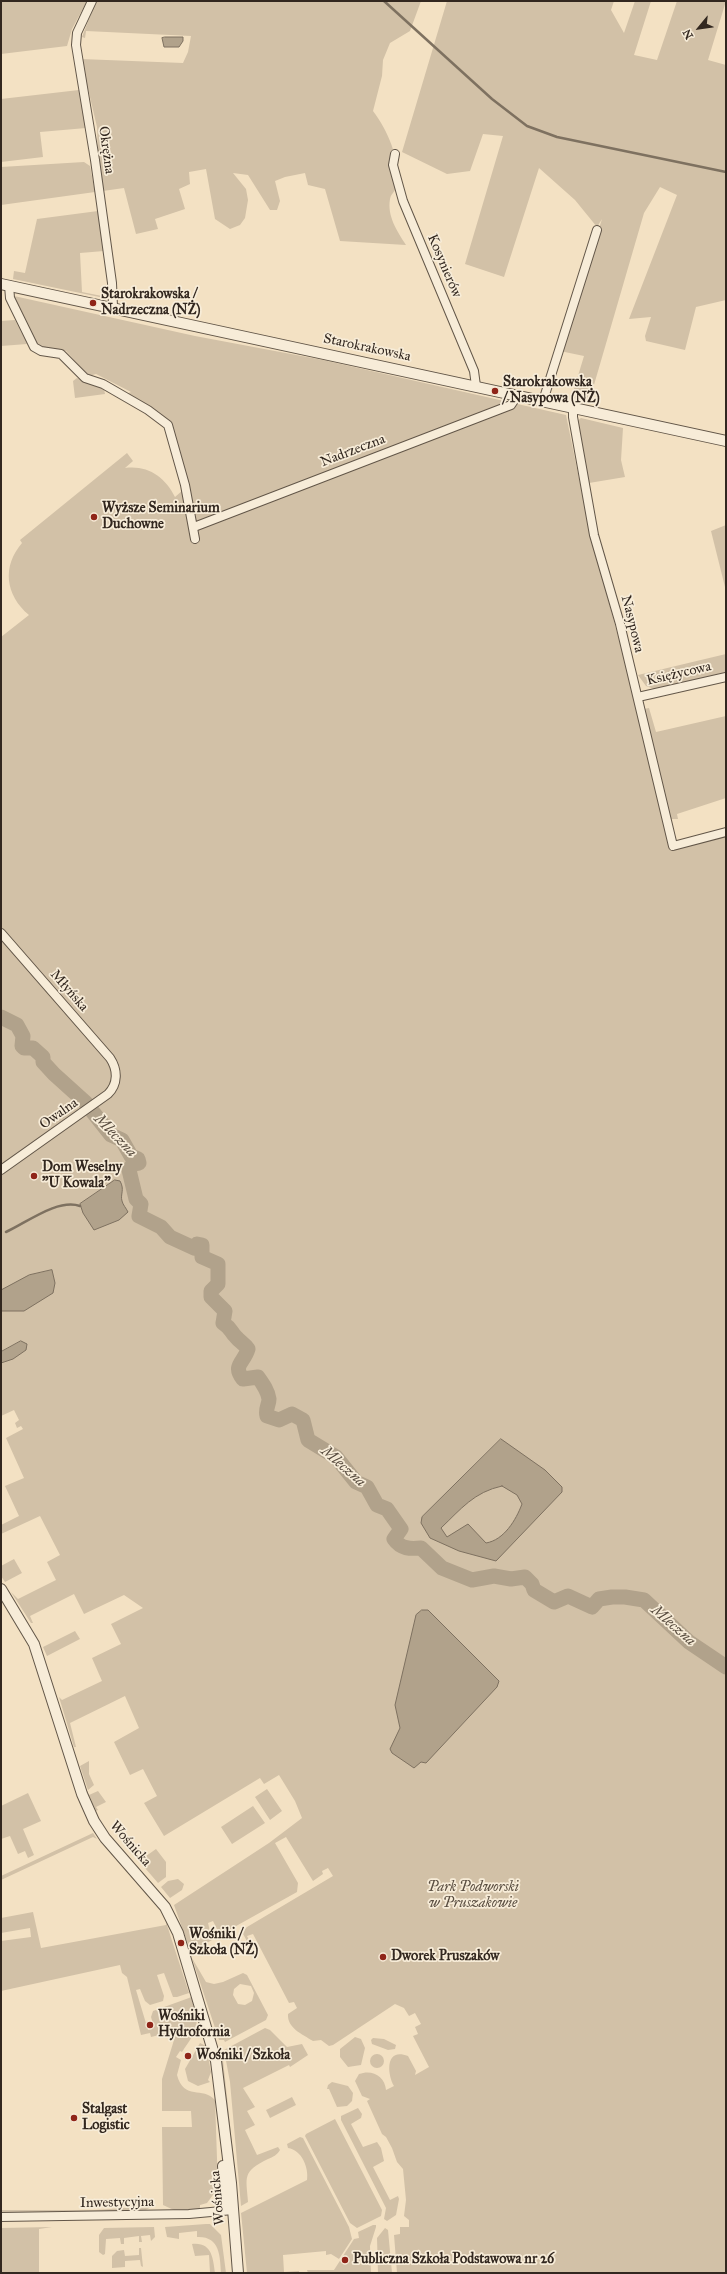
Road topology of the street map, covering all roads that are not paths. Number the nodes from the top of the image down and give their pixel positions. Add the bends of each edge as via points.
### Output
1 (92, 1) edge
2 (395, 154) dead end
3 (597, 230) dead end
4 (5, 285) edge
5 (113, 307) junction
6 (476, 386) junction
7 (517, 396) junction
8 (543, 401) junction
9 (573, 408) junction
10 (726, 441) edge
11 (194, 527) junction
12 (195, 540) dead end
13 (726, 677) edge
14 (638, 698) junction
15 (726, 832) edge
16 (1, 933) edge
17 (115, 1068) joint
18 (1, 1170) edge
19 (1, 1589) edge
20 (229, 2210) junction
21 (1, 2217) edge
22 (232, 2273) edge
23 (238, 2273) edge

1 - 5 street, Okrężna via 77,32 76,45 101,204
2 - 6 street, Kosynierów via 393,165 403,201 474,371
3 - 8 street
4 - 5 street, Starokrakowska
4 - 11 street via 34,347 41,351 61,354 85,378 103,384 148,410 168,426
5 - 6 street, Starokrakowska
6 - 7 street, Starokrakowska
7 - 8 street, Starokrakowska
7 - 11 street, Nadrzeczna via 511,404
8 - 9 street, Starokrakowska
9 - 10 street, Starokrakowska
9 - 14 street, Nasypowa via 572,417 594,534
11 - 12 street
13 - 14 street, Księżycowa
14 - 15 street, Nasypowa via 673,846
16 - 17 street, Młyńska via 105,1051
17 - 18 street, Owalna via 116,1082 113,1089 85,1112
19 - 20 street, Wośnicka via 34,1644 82,1794 94,1821 105,1838 150,1888 172,1919 213,2049 224,2120 223,2178
20 - 21 street, Inwestycyjna via 99,2217
20 - 22 street, Wośnicka
20 - 23 street, Wośnicka

